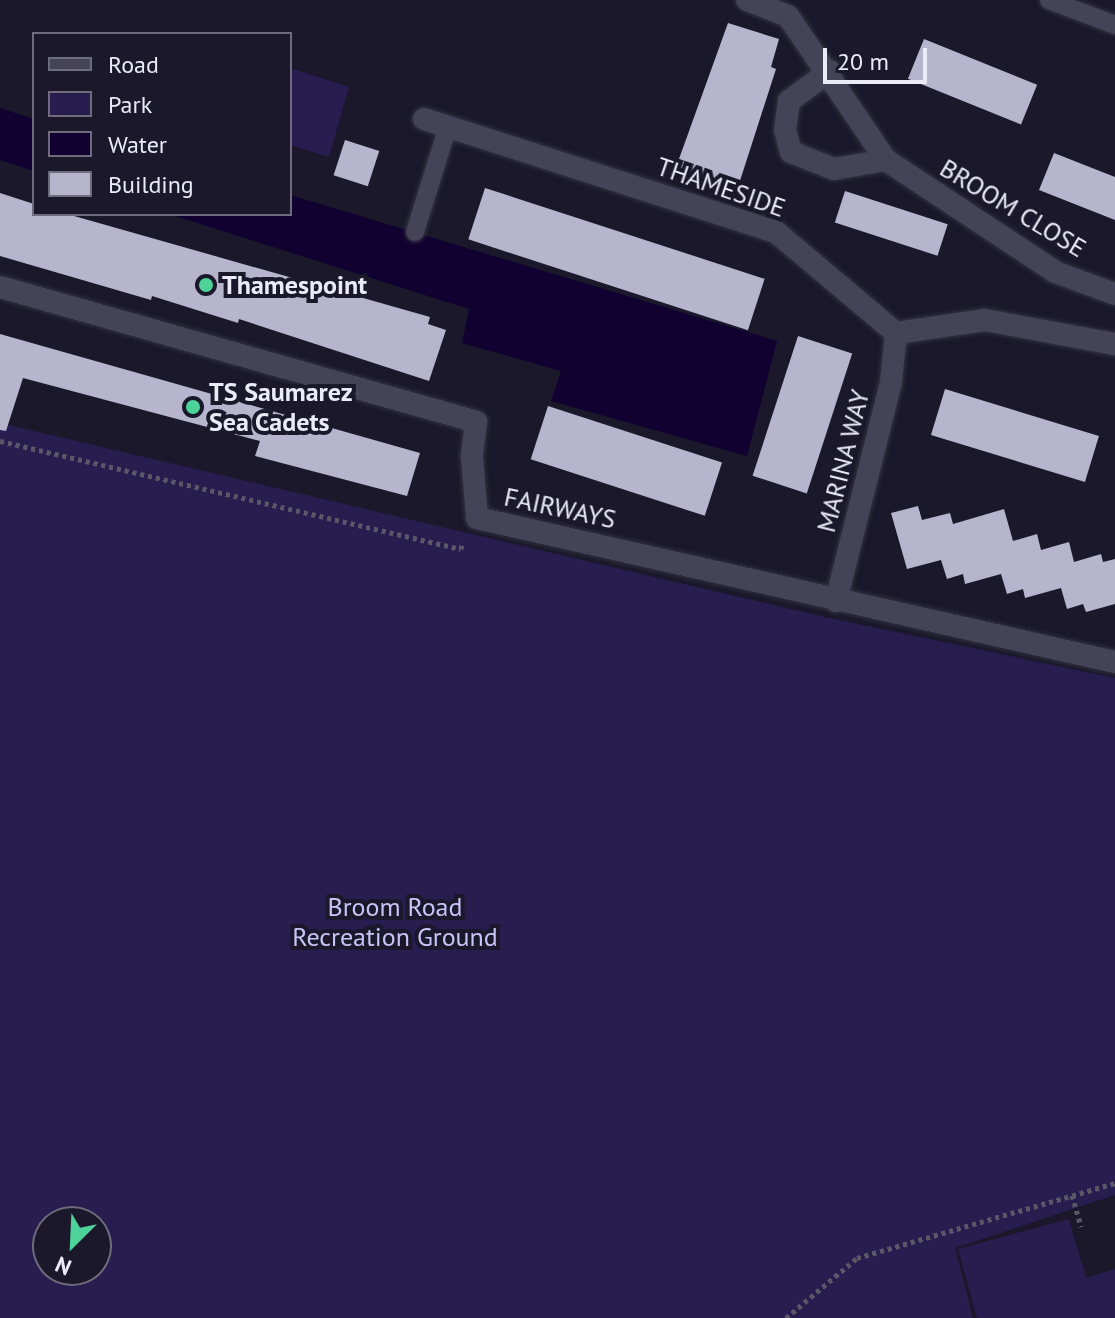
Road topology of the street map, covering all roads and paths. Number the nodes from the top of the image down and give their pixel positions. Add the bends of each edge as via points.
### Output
1 (747, 0) edge
2 (1049, 0) edge
3 (1115, 25) edge
4 (830, 71) junction
5 (424, 119) dead end
6 (448, 126) junction
7 (886, 160) junction
8 (415, 232) dead end
9 (0, 287) edge
10 (1115, 294) edge
11 (896, 333) junction
12 (1115, 344) edge
13 (0, 441) edge
14 (466, 527) dead end
15 (836, 601) junction
16 (1115, 662) edge
17 (1115, 1183) edge
18 (1072, 1195) junction
19 (1081, 1227) dead end
20 (786, 1318) edge

1 - 4 street, BROOM CLOSE via 788,16
2 - 3 lane
4 - 7 street, BROOM CLOSE
4 - 7 street via 789,101 785,130 791,152 834,169
5 - 6 street, THAMESIDE
6 - 8 lane
6 - 11 street, THAMESIDE via 776,232
7 - 10 street, BROOM CLOSE via 1055,272
9 - 15 street, FAIRWAYS via 476,422 472,457 477,518
11 - 12 street via 985,320
11 - 15 street, MARINA WAY via 891,382
13 - 14 path via 461,549
15 - 16 street, FAIRWAYS
17 - 18 path
18 - 19 path
18 - 20 path via 857,1258

